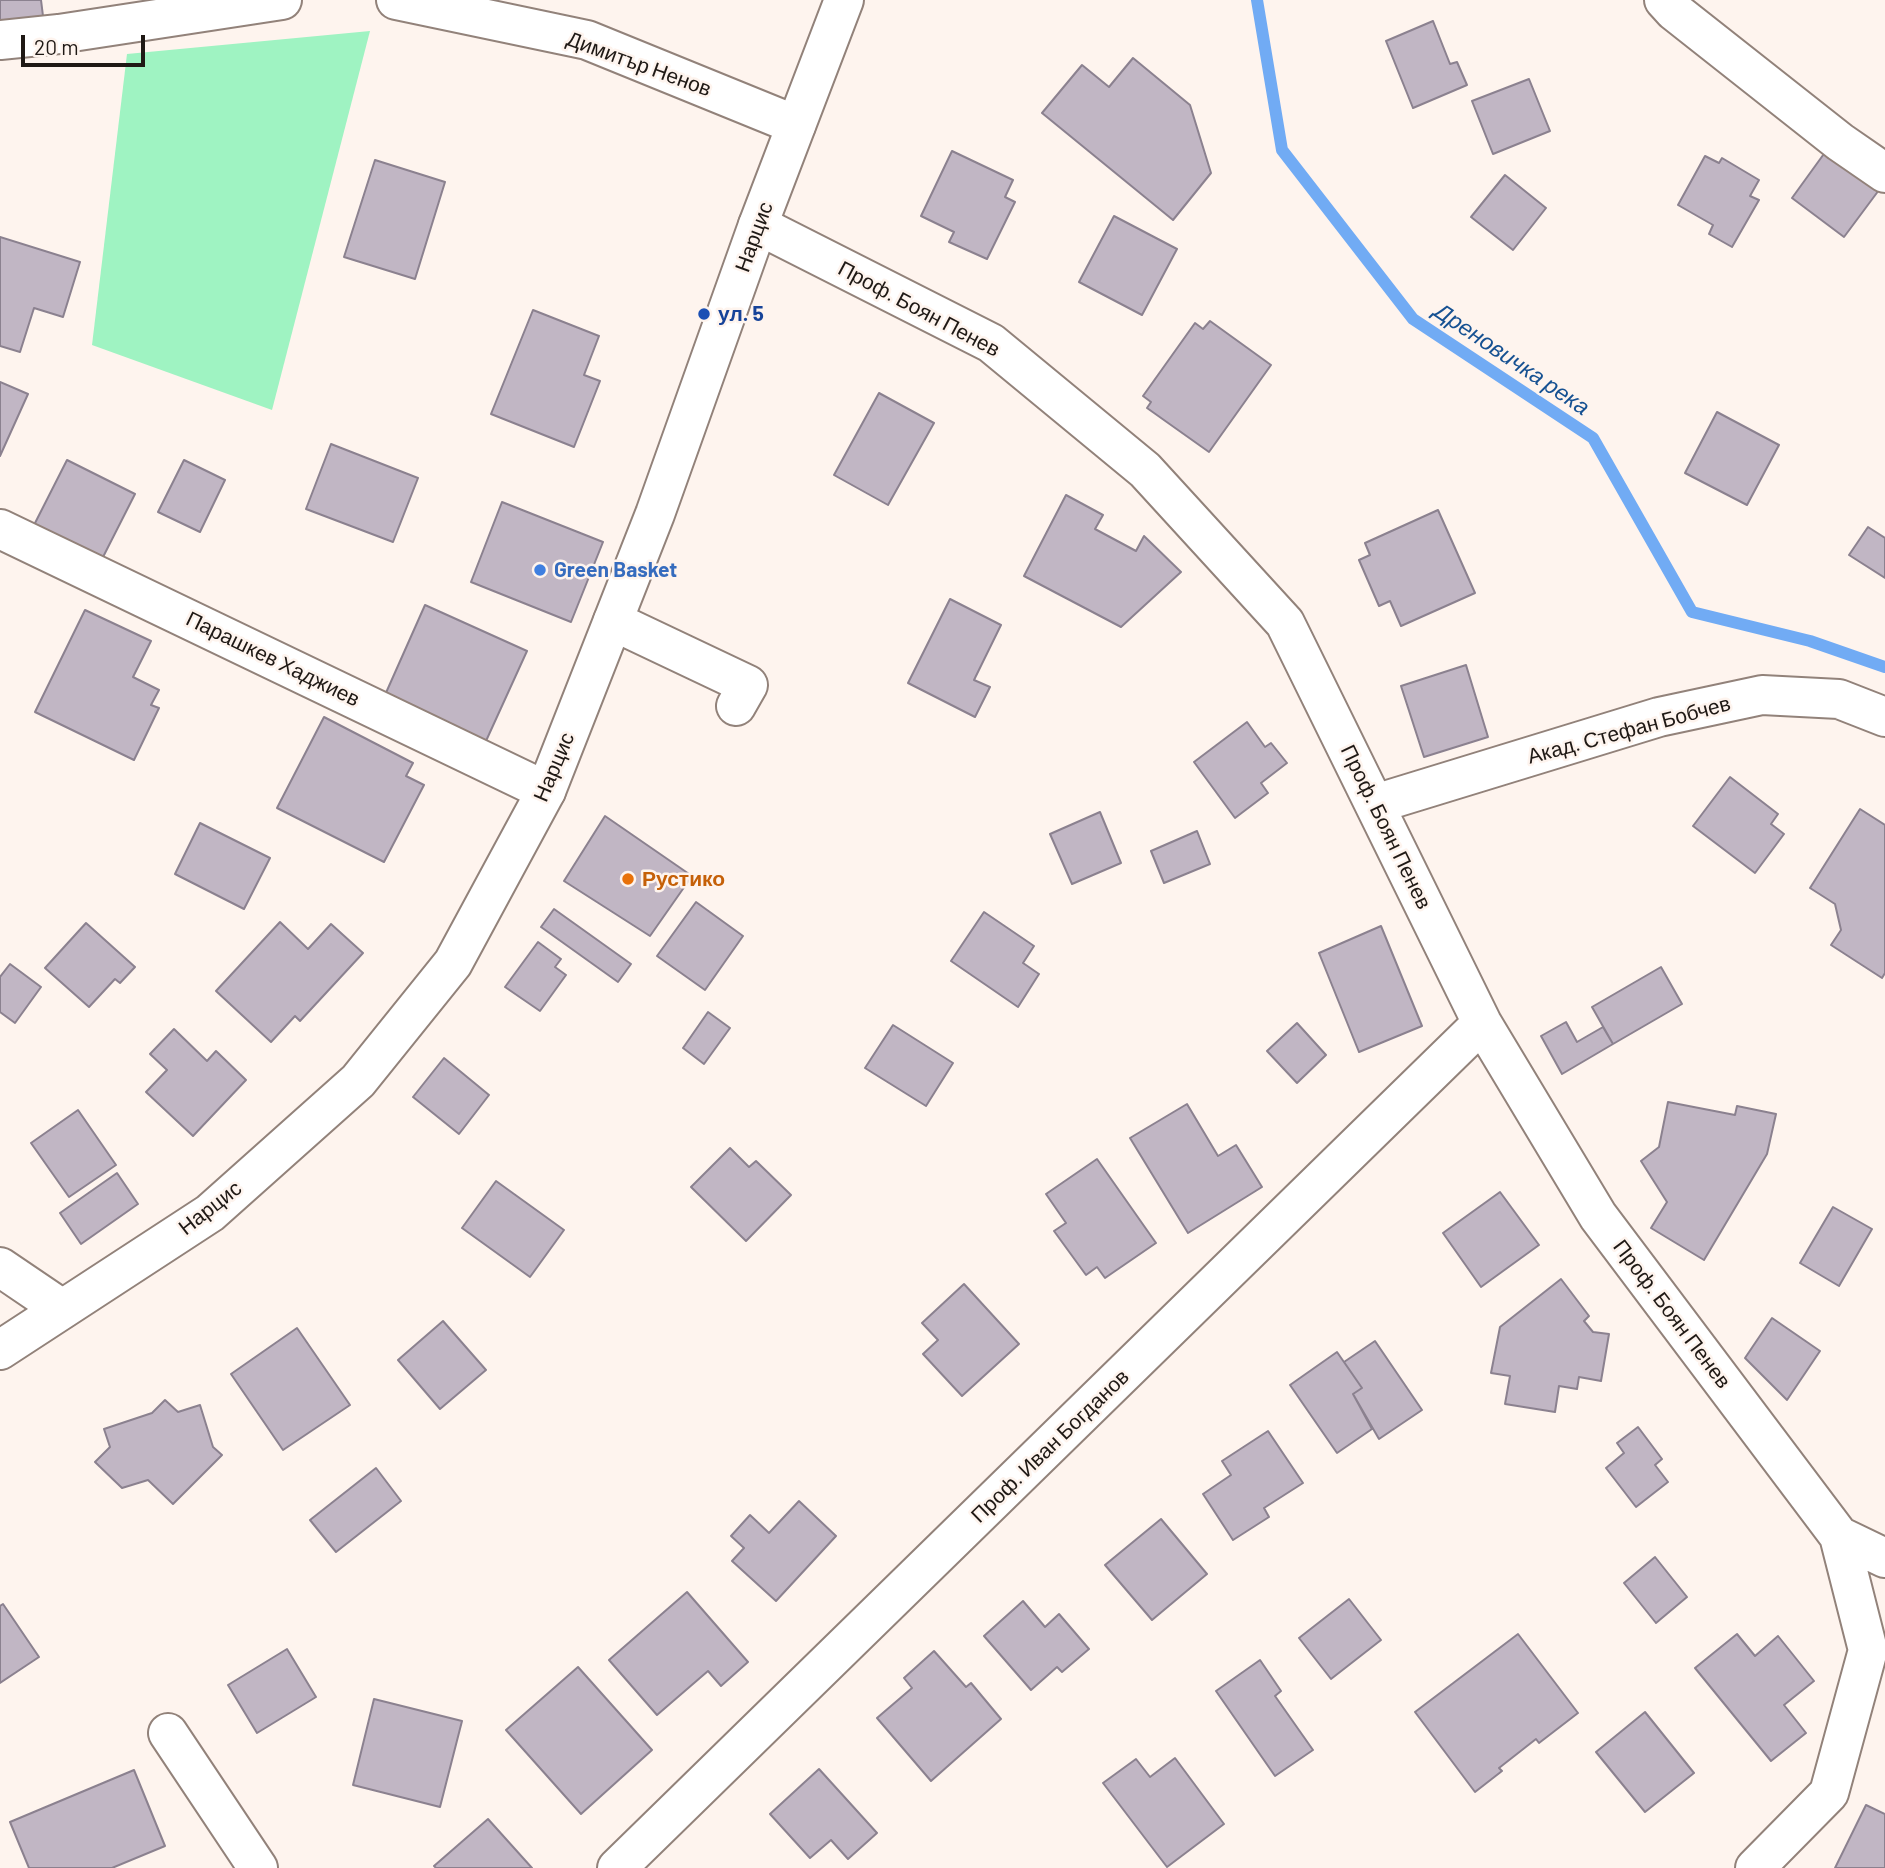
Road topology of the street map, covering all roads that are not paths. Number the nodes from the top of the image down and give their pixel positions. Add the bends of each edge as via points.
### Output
1 (282, 0) edge
2 (396, 0) edge
3 (844, 0) edge
4 (1664, 0) edge
5 (0, 40) edge
6 (796, 125) junction
7 (1885, 173) edge
8 (758, 225) junction
9 (0, 529) edge
10 (613, 621) junction
11 (736, 706) dead end
12 (1885, 717) edge
13 (546, 791) junction
14 (1375, 804) junction
15 (1482, 1023) junction
16 (0, 1267) edge
17 (62, 1309) junction
18 (0, 1350) edge
19 (1839, 1536) junction
20 (1885, 1558) edge
21 (168, 1733) dead end
22 (258, 1868) edge
23 (617, 1868) edge
24 (1755, 1868) edge

1 - 5 street
2 - 6 street, Димитър Ненов via 587,40
3 - 6 street, Нарцис
4 - 7 street via 1829,134
6 - 8 street, Нарцис
8 - 10 street, Нарцис via 656,514
8 - 14 street, Проф. Боян Пенев via 991,343 1145,470 1285,623
9 - 13 street, Парашкев Хаджиев
10 - 11 street via 748,685
10 - 13 street, Нарцис
12 - 14 street, Акад. Стефан Бобчев via 1839,699 1762,695 1659,717
13 - 17 street, Нарцис via 453,963 358,1082 210,1213
14 - 15 street, Проф. Боян Пенев
15 - 19 street, Проф. Боян Пенев via 1598,1216
15 - 23 street, Проф. Иван Богданов
16 - 17 street
17 - 18 street, Нарцис
19 - 20 street, Проф. Боян Пенев
19 - 24 street via 1868,1650 1829,1793
21 - 22 street

